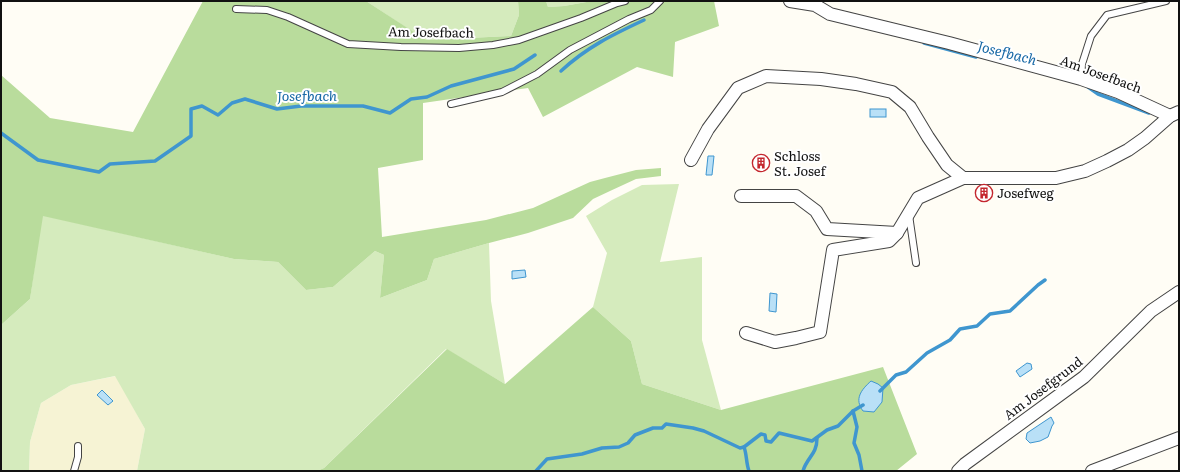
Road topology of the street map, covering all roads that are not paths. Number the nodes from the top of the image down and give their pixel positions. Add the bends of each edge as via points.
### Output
1 (625, 1) edge
2 (660, 1) edge
3 (790, 1) edge
4 (1166, 1) edge
5 (819, 3) edge
6 (236, 9) dead end
7 (1082, 79) junction
8 (451, 104) dead end
9 (1175, 114) edge
10 (690, 160) dead end
11 (962, 178) junction
12 (741, 196) dead end
13 (909, 214) junction
14 (897, 233) junction
15 (916, 263) dead end
16 (1179, 292) edge
17 (746, 334) dead end
18 (1179, 438) edge
19 (78, 446) dead end
20 (74, 471) edge
21 (958, 471) edge
22 (1092, 471) edge

1 - 6 lane, Am Josefbach via 519,40 459,48 348,44 267,10
2 - 8 lane via 651,10 570,50 537,74 502,92
3 - 5 street, Am Josefbach
4 - 7 lane via 1107,15 1091,36 1082,64
5 - 7 street, Am Josefbach via 830,14
7 - 9 street, Am Josefbach
9 - 11 street via 1128,150 1085,171 1056,178
10 - 11 street via 708,129 738,88 766,76 821,79 892,92 910,107 947,165
11 - 13 street via 918,198
12 - 14 street via 796,196 816,210 827,229
13 - 14 street
13 - 15 lane
14 - 17 street via 888,241 833,250 820,332 775,342
16 - 21 street, Am Josefgrund via 1151,311 1084,377
18 - 22 street
19 - 20 lane

